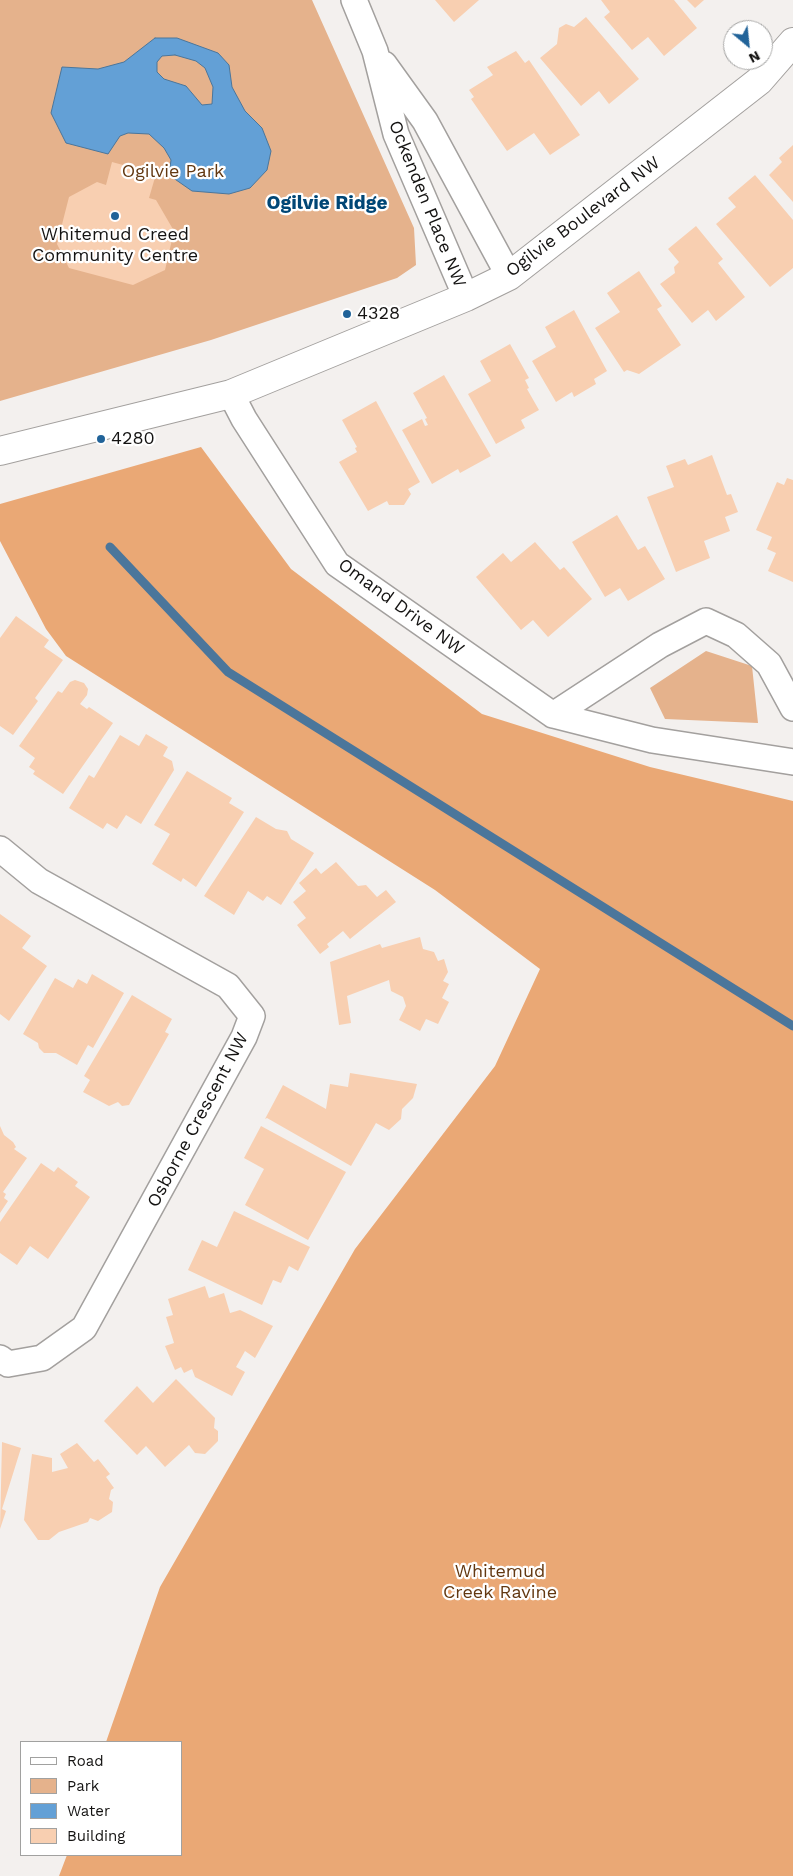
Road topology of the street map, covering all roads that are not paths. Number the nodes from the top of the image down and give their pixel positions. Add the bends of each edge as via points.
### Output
1 (354, 0) edge
2 (793, 42) edge
3 (375, 51) junction
4 (509, 276) junction
5 (466, 297) junction
6 (230, 394) junction
7 (0, 451) edge
8 (793, 708) edge
9 (553, 715) junction
10 (793, 762) edge
11 (0, 848) edge
12 (0, 1358) edge

1 - 3 street, Ockenden Place NW
2 - 4 street, Ogilvie Boulevard NW via 759,81
3 - 4 street, Ockenden Place NW via 425,121
3 - 5 street, Ockenden Place NW via 396,134
4 - 5 street, Ogilvie Boulevard NW
5 - 6 street, Ogilvie Boulevard NW
6 - 7 street, Ogilvie Boulevard NW
6 - 9 street, Omand Drive NW via 337,564
8 - 9 street via 769,664 736,635 706,621 660,646
9 - 10 street, Omand Drive NW via 652,740
11 - 12 street, Osborne Crescent NW via 39,881 228,986 252,1016 244,1037 84,1328 42,1358 8,1364

